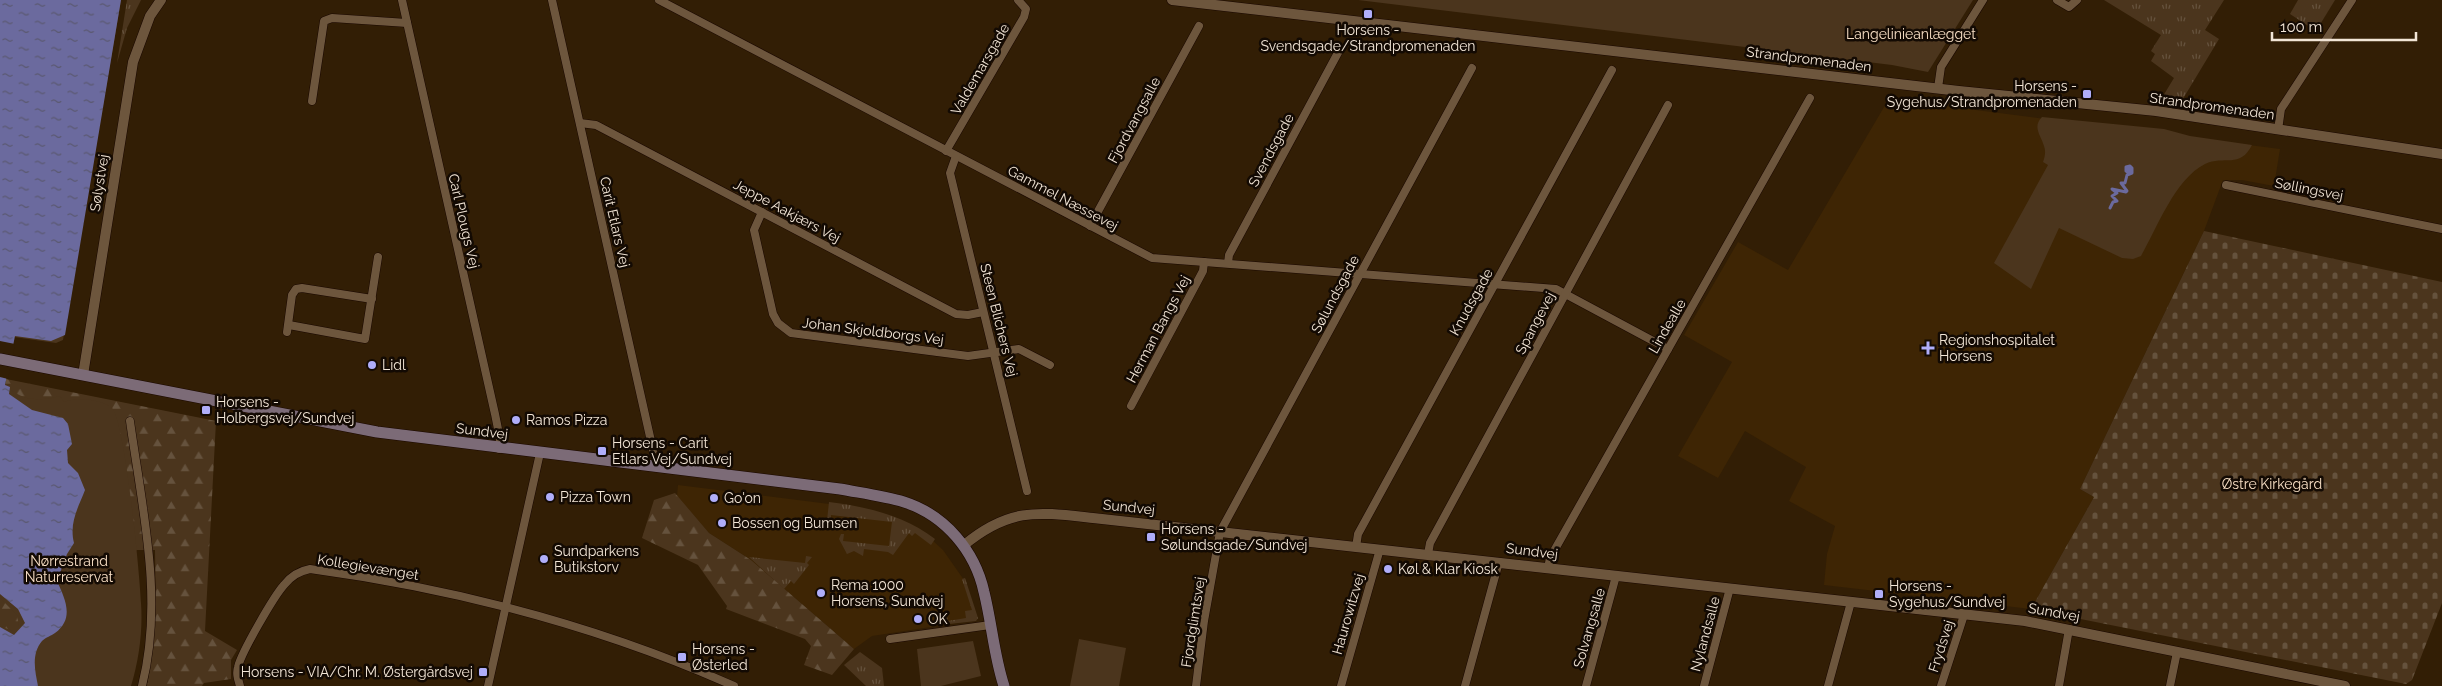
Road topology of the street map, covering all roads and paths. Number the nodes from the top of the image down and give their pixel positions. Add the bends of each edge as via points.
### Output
1 (161, 0) edge
2 (402, 0) edge
3 (552, 0) edge
4 (659, 0) edge
5 (1018, 0) edge
6 (1172, 0) edge
7 (1983, 0) edge
8 (2057, 0) edge
9 (2077, 0) edge
10 (2352, 0) edge
11 (407, 23) junction
12 (1199, 26) dead end
13 (1340, 49) dead end
14 (1472, 68) dead end
15 (1612, 70) dead end
16 (1938, 88) junction
17 (1810, 98) dead end
18 (312, 101) dead end
19 (1668, 105) dead end
20 (580, 122) junction
21 (2278, 130) junction
22 (946, 151) junction
23 (2442, 154) edge
24 (956, 156) junction
25 (2226, 185) dead end
26 (762, 212) junction
27 (1090, 226) junction
28 (2442, 229) edge
29 (378, 257) dead end
30 (1204, 262) junction
31 (1228, 263) junction
32 (1360, 274) junction
33 (1494, 285) junction
34 (1566, 292) junction
35 (372, 299) junction
36 (983, 312) junction
37 (1668, 349) junction
38 (993, 353) junction
39 (6, 360) edge
40 (1050, 366) dead end
41 (82, 375) junction
42 (1131, 406) dead end
43 (130, 421) dead end
44 (499, 448) junction
45 (653, 450) dead end
46 (540, 453) junction
47 (1027, 491) dead end
48 (1220, 532) junction
49 (964, 545) junction
50 (1356, 547) junction
51 (1380, 549) junction
52 (1428, 554) junction
53 (1499, 562) junction
54 (1548, 568) junction
55 (1616, 576) junction
56 (1730, 588) junction
57 (1851, 602) junction
58 (507, 606) junction
59 (1964, 615) junction
60 (990, 625) junction
61 (2069, 629) junction
62 (890, 639) dead end
63 (2177, 652) junction
64 (2339, 685) edge
65 (142, 686) edge
66 (240, 686) edge
67 (488, 686) edge
68 (734, 686) edge
69 (1004, 686) edge
70 (1196, 686) edge
71 (1341, 686) edge
72 (1465, 686) edge
73 (1586, 686) edge
74 (1704, 686) edge
75 (1828, 686) edge
76 (1941, 686) edge
77 (2058, 686) edge
78 (2170, 686) edge

1 - 41 street, Sølystvej via 150,16 133,62
2 - 11 street, Carl Plougs Vej
3 - 20 street, Carit Etlars Vej
4 - 22 street, Gammel Næssevej
5 - 22 street, Valdemarsgade via 1026,8 1024,17
6 - 16 street, Strandpromenaden
7 - 16 street via 1941,67
8 - 9 street via 2069,7
10 - 21 street via 2281,109
11 - 18 street via 332,18 324,21
11 - 44 street, Carl Plougs Vej via 500,439
12 - 27 street, Fjordvangsalle
13 - 31 street, Svendsgade via 1229,255
14 - 32 street, Sølundsgade
15 - 33 street, Knudsgade
16 - 21 street, Strandpromenaden via 2156,111
17 - 37 street, Lindealle
19 - 34 street, Spangevej
20 - 26 street, Jeppe Aakjærs Vej via 596,124
20 - 45 street, Carit Etlars Vej
21 - 23 street, Strandpromenaden
22 - 24 street, Gammel Næssevej
24 - 27 street, Gammel Næssevej
24 - 36 street, Steen Blichers Vej via 950,173
25 - 28 street, Søllingsvej
26 - 36 street, Jeppe Aakjærs Vej via 956,314
26 - 38 street, Johan Skjoldborgs Vej via 755,234 773,314 785,330 798,335 961,355
27 - 30 street, Gammel Næssevej via 1152,258
29 - 35 street
30 - 31 street, Gammel Næssevej
30 - 42 street, Herman Bangs Vej via 1203,271
31 - 32 street, Gammel Næssevej
32 - 33 street, Gammel Næssevej
32 - 48 street, Sølundsgade
33 - 34 street, Gammel Næssevej
33 - 50 street, Knudsgade via 1358,534
34 - 37 street
34 - 52 street, Spangevej via 1430,543
35 - 35 street via 296,289 292,295 288,329 365,339
36 - 38 street, Steen Blichers Vej
37 - 54 street, Lindealle via 1550,558
38 - 40 street via 1019,349
38 - 47 street, Steen Blichers Vej
39 - 41 main road, Sundvej
41 - 44 main road, Sundvej via 377,432
43 - 65 street via 150,552 151,615
44 - 46 main road, Sundvej
46 - 49 main road, Sundvej via 840,489 902,501 939,520
46 - 58 street
48 - 49 street, Sundvej via 1037,513 1001,521
48 - 50 street, Sundvej
48 - 70 street, Fjordglimtsvej
49 - 60 main road via 984,590
50 - 51 street, Sundvej
51 - 52 street, Sundvej
51 - 71 street, Haurowitzvej
52 - 53 street, Sundvej
53 - 54 street, Sundvej
53 - 72 street
54 - 55 street, Sundvej
55 - 56 street, Sundvej
55 - 73 street, Solvangsalle
56 - 57 street, Sundvej
56 - 74 street, Nylandsalle
57 - 59 street, Sundvej
57 - 75 street
58 - 66 street, Kollegievænget via 338,573 310,569 300,571 283,586 244,651 237,672
58 - 67 street
58 - 68 street, Kollegievænget via 614,638
59 - 61 street, Sundvej
59 - 76 street, Frydsvej
60 - 62 street
60 - 69 main road
61 - 63 street, Sundvej
61 - 77 street
63 - 64 street, Sundvej
63 - 78 street

